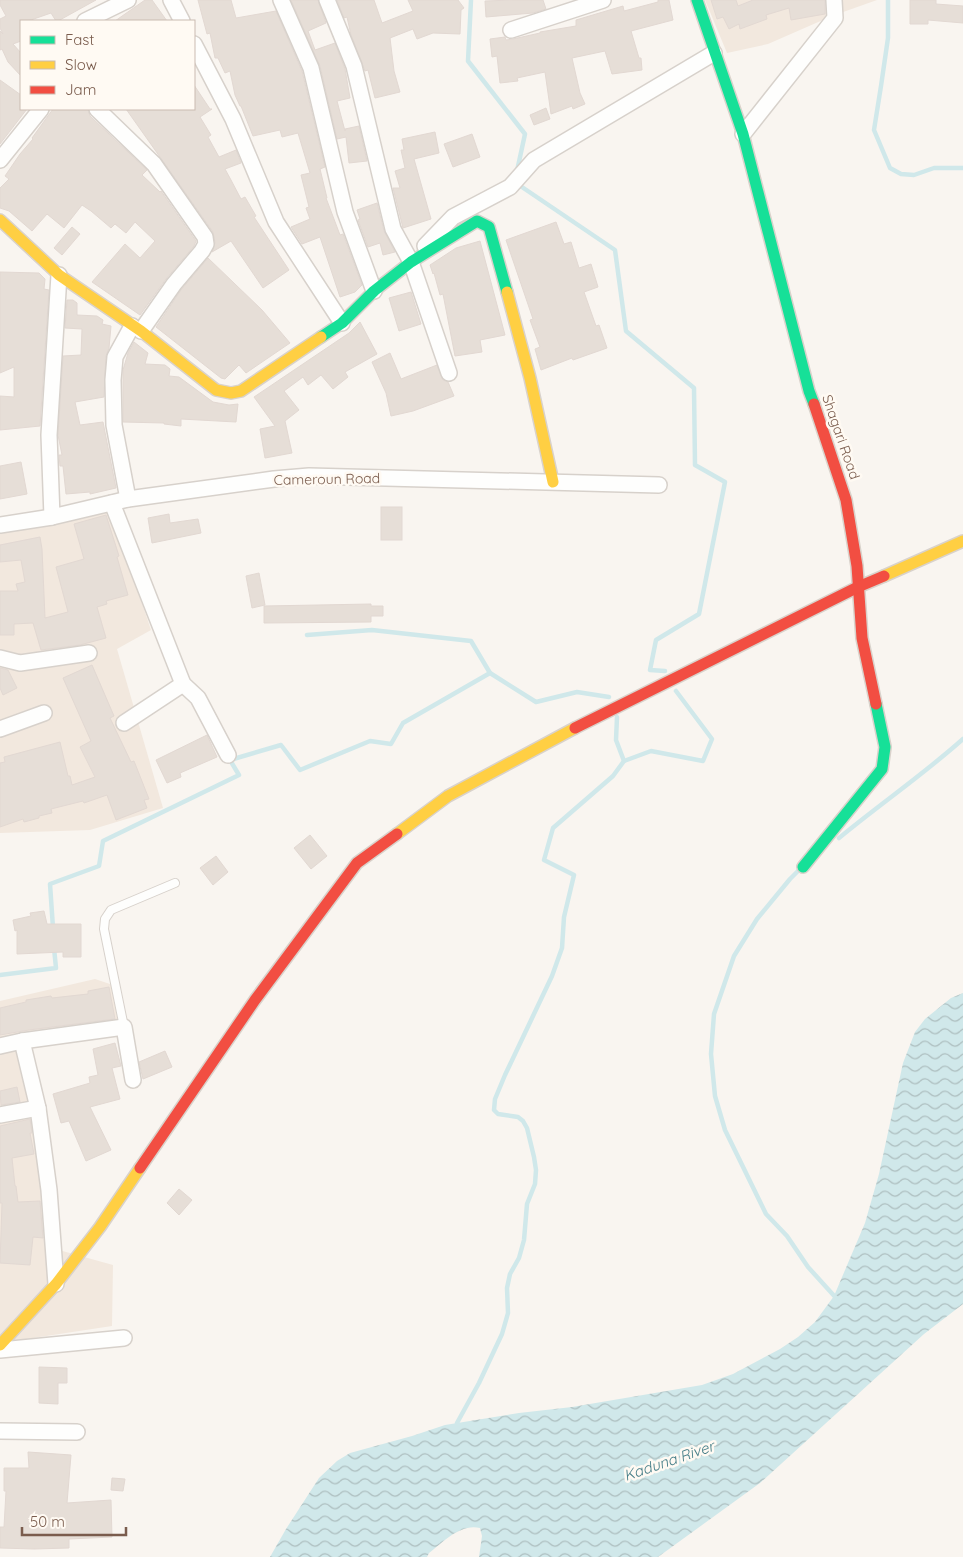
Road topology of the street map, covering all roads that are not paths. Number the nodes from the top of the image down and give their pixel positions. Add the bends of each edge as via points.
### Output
1 (128, 0) edge
2 (171, 0) edge
3 (281, 0) edge
4 (327, 0) edge
5 (603, 0) edge
6 (697, 0) edge
7 (834, 0) edge
8 (86, 20) edge
9 (181, 20) edge
10 (511, 30) dead end
11 (195, 46) edge
12 (714, 53) junction
13 (40, 110) edge
14 (98, 110) edge
15 (742, 134) junction
16 (0, 160) edge
17 (0, 220) edge
18 (411, 262) junction
19 (59, 275) junction
20 (374, 291) junction
21 (342, 323) junction
22 (136, 328) junction
23 (449, 373) dead end
24 (553, 482) junction
25 (659, 485) dead end
26 (128, 499) junction
27 (112, 503) junction
28 (52, 517) junction
29 (0, 525) edge
30 (963, 541) edge
31 (858, 587) junction
32 (89, 654) dead end
33 (0, 658) edge
34 (183, 684) junction
35 (44, 713) dead end
36 (124, 722) dead end
37 (0, 729) edge
38 (228, 755) dead end
39 (803, 867) dead end
40 (175, 883) dead end
41 (124, 1027) junction
42 (22, 1041) junction
43 (0, 1046) edge
44 (133, 1080) dead end
45 (38, 1108) junction
46 (0, 1115) edge
47 (56, 1284) junction
48 (124, 1338) dead end
49 (0, 1345) edge
50 (0, 1350) edge
51 (0, 1431) edge
52 (77, 1432) dead end

1 - 8 street
2 - 9 street
3 - 20 street via 311,68 345,212
4 - 18 street via 354,66 393,229
5 - 10 street
6 - 12 street, Shagari Road
7 - 15 street via 835,18
11 - 21 street via 233,120 276,222
12 - 15 street, Shagari Road
12 - 18 street via 534,160 516,180 453,217
13 - 16 street
14 - 22 street via 154,164 205,237 202,251
15 - 31 street, Shagari Road via 809,391 846,500
17 - 19 street
18 - 20 street
18 - 23 street
18 - 24 street via 477,221 489,227 530,378
19 - 22 street
19 - 28 street via 49,435
20 - 21 street
21 - 22 street via 241,391 231,394 216,390
22 - 26 street via 115,357 112,380 114,425
24 - 25 street, Cameroun Road
24 - 26 street, Cameroun Road via 309,476
26 - 27 street, Cameroun Road
27 - 28 street, Cameroun Road
27 - 34 street
28 - 29 street, Cameroun Road
30 - 31 street
31 - 39 street, Shagari Road via 862,638 885,747 882,769
31 - 47 street via 560,736 448,796 357,863 255,1000 100,1227
32 - 33 street via 20,664
34 - 36 street
34 - 38 street via 198,698
35 - 37 street
40 - 41 lane via 111,910 105,919 104,930
41 - 42 street
41 - 44 street
42 - 43 street
42 - 45 street
45 - 46 street
45 - 47 street via 50,1190
47 - 49 street
48 - 50 street
51 - 52 street

